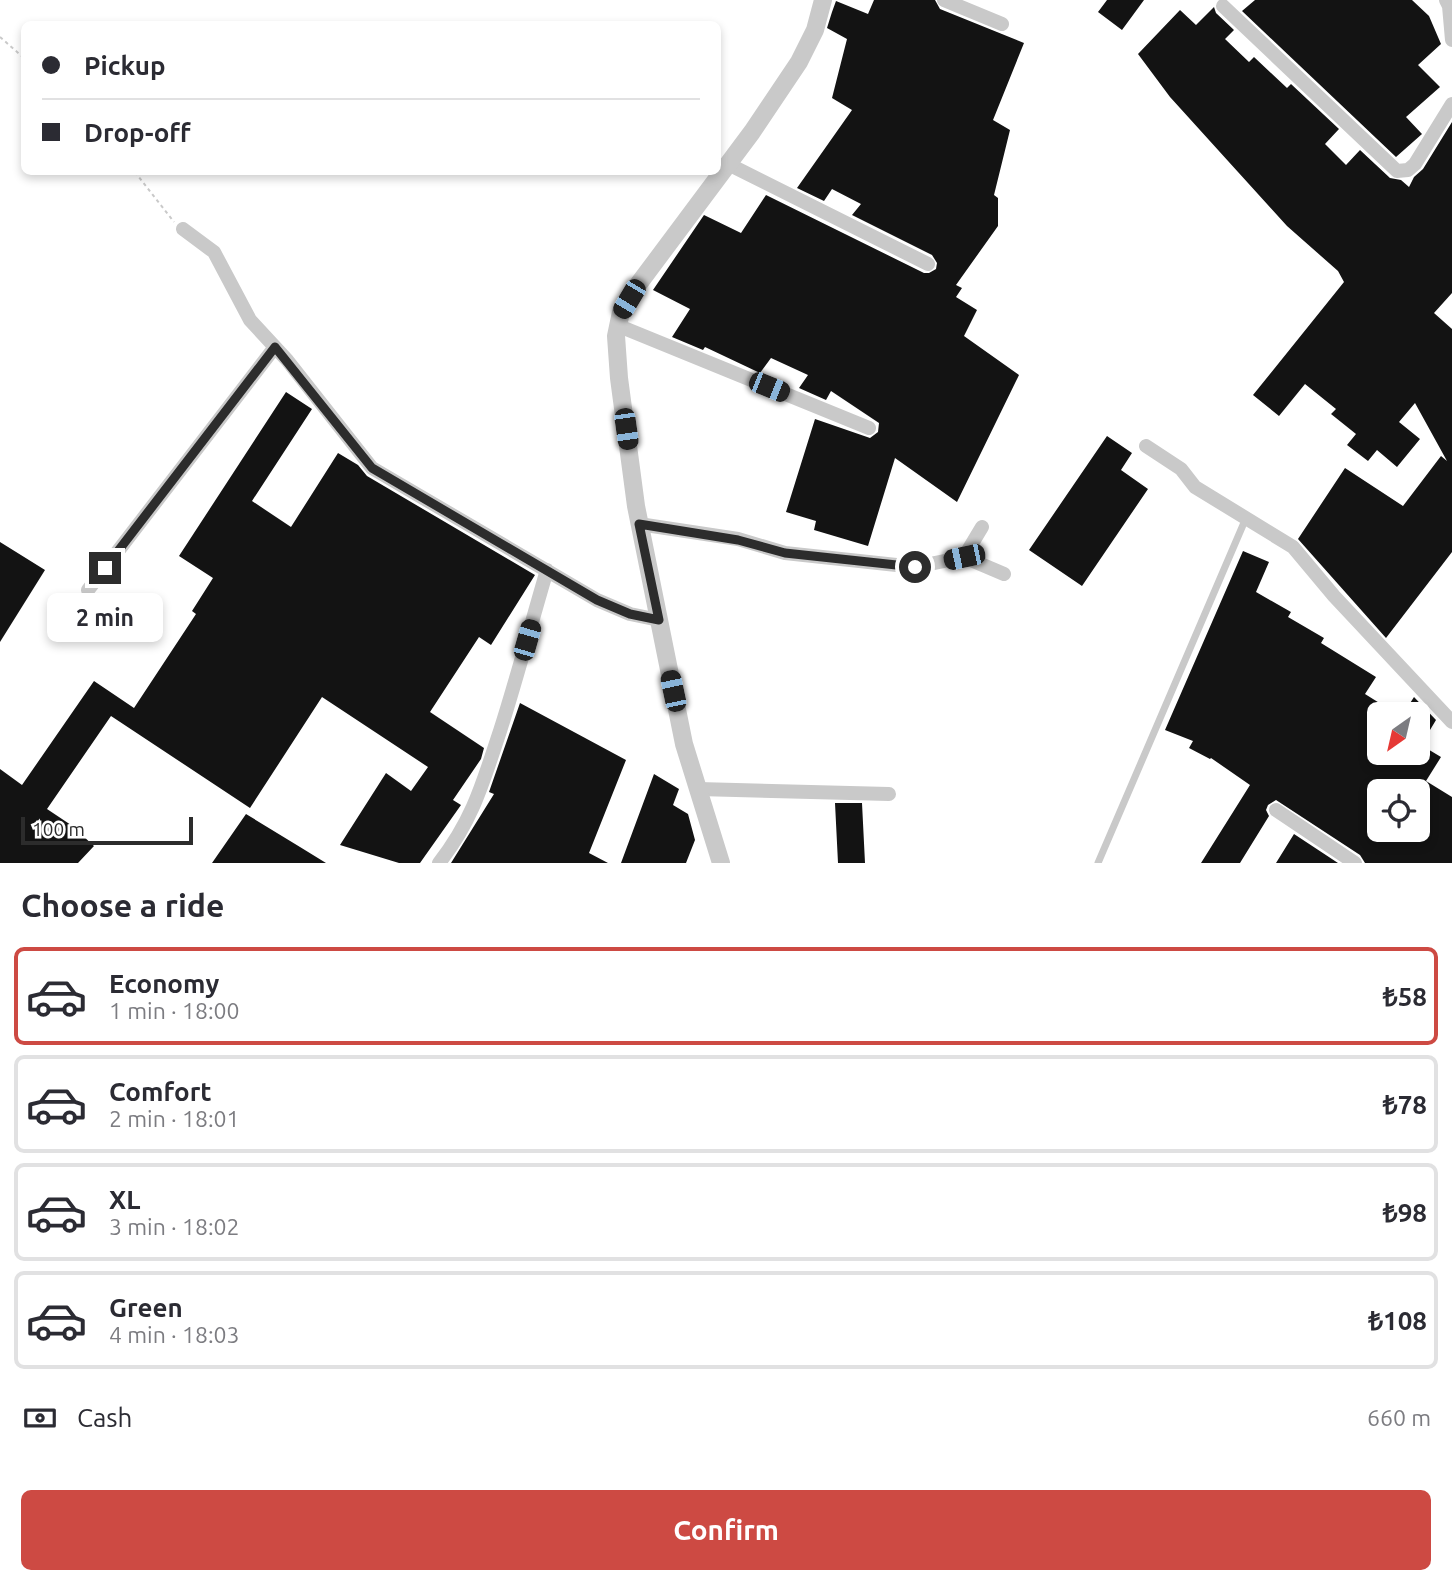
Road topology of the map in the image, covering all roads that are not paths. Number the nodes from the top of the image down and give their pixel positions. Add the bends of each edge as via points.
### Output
1 (823, 0) edge
2 (944, 0) edge
3 (1446, 0) edge
4 (1223, 6) dead end
5 (1002, 24) dead end
6 (1452, 40) edge
7 (1452, 104) edge
8 (728, 164) junction
9 (721, 173) edge
10 (720, 175) edge
11 (183, 229) road end
12 (928, 264) dead end
13 (619, 326) junction
14 (275, 347) junction
15 (869, 428) dead end
16 (1146, 446) dead end
17 (1246, 518) junction
18 (639, 524) junction
19 (982, 527) dead end
20 (964, 557) junction
21 (547, 570) junction
22 (1004, 574) dead end
23 (88, 590) dead end
24 (659, 620) junction
25 (1452, 722) edge
26 (698, 789) junction
27 (889, 794) dead end
28 (1276, 810) dead end
29 (439, 863) edge
30 (721, 863) edge
31 (1098, 863) edge
32 (1355, 863) edge

1 - 8 street via 816,30 799,62
2 - 5 street
3 - 6 street
4 - 7 street via 1397,171 1415,164
8 - 9 street
8 - 12 street
10 - 13 street via 637,286 621,312
11 - 14 street via 214,252 250,320
13 - 15 street
13 - 18 street via 619,378
14 - 21 street via 372,468
14 - 23 street
16 - 17 street via 1181,469 1195,486
17 - 25 street via 1293,547
17 - 31 lane
18 - 20 street via 738,540 785,553 915,567
18 - 24 street
19 - 20 street
20 - 22 street
21 - 24 street via 597,600
21 - 29 street via 477,803
24 - 26 street via 684,744
26 - 27 street
26 - 30 street
28 - 32 street

